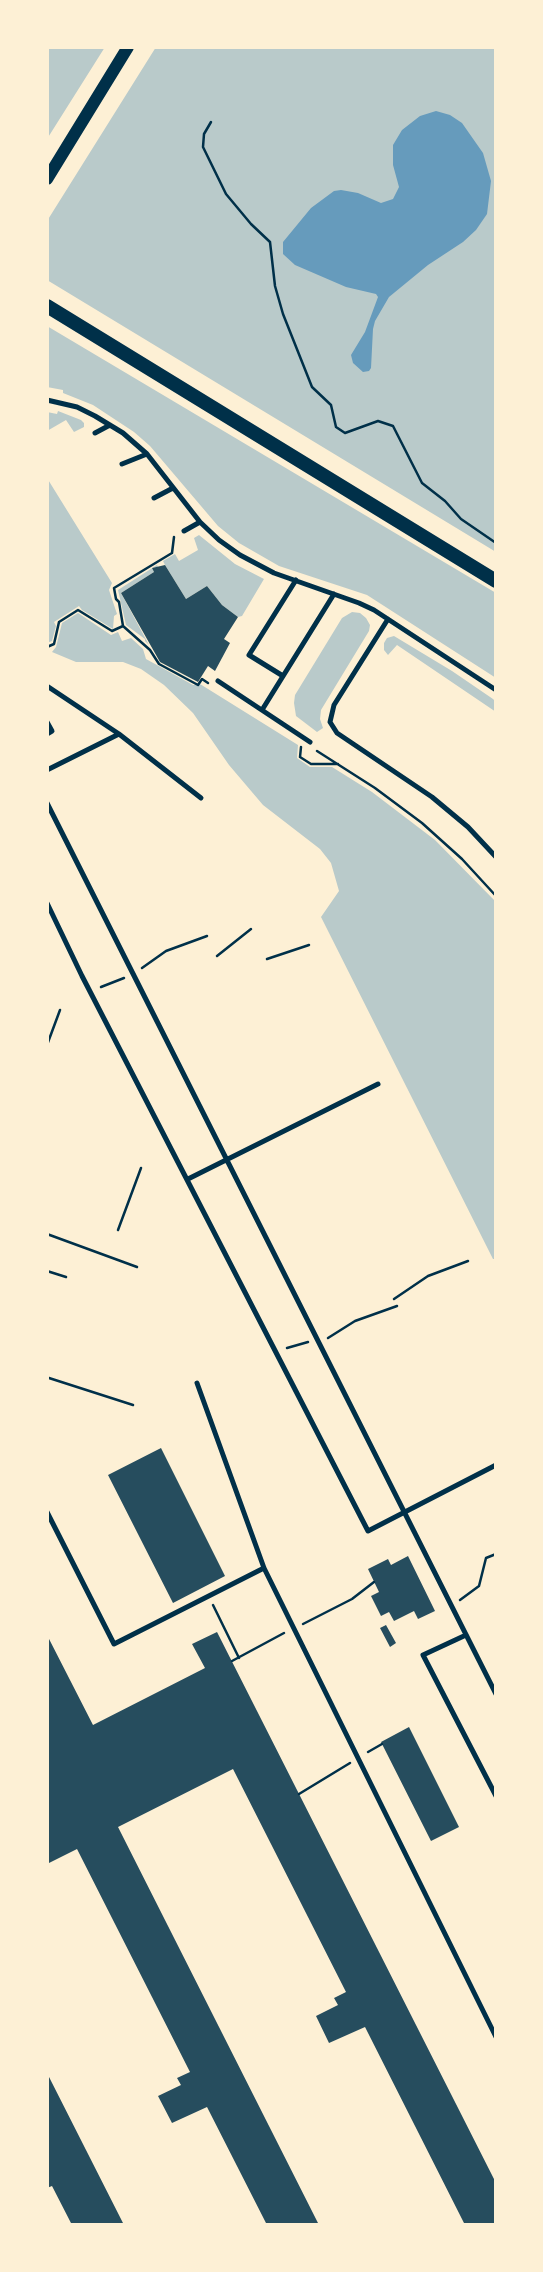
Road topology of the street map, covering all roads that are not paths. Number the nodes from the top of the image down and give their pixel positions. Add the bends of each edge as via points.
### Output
1 (128, 47) edge
2 (47, 179) edge
3 (47, 306) edge
4 (47, 400) edge
5 (110, 425) junction
6 (94, 433) dead end
7 (147, 454) junction
8 (122, 464) dead end
9 (173, 488) junction
10 (154, 498) dead end
11 (200, 522) junction
12 (184, 531) dead end
13 (296, 580) junction
14 (496, 581) edge
15 (334, 594) junction
16 (388, 619) junction
17 (283, 677) junction
18 (218, 681) dead end
19 (47, 686) edge
20 (496, 690) edge
21 (262, 710) junction
22 (47, 722) edge
23 (49, 733) edge
24 (119, 733) junction
25 (310, 741) road end
26 (47, 770) edge
27 (201, 798) dead end
28 (47, 803) edge
29 (496, 857) edge
30 (47, 903) edge
31 (378, 1084) dead end
32 (227, 1160) junction
33 (188, 1179) junction
34 (197, 1383) dead end
35 (496, 1465) edge
36 (47, 1512) edge
37 (405, 1513) junction
38 (264, 1568) junction
39 (466, 1635) junction
40 (496, 1694) edge
41 (496, 1796) edge
42 (496, 2037) edge

1 - 2 street
3 - 14 main road
4 - 5 lane via 76,407
5 - 6 lane
5 - 7 lane
7 - 8 lane
7 - 9 lane
9 - 10 lane
9 - 11 lane
11 - 12 lane
11 - 13 lane via 240,555
13 - 15 lane
13 - 17 lane via 249,655
15 - 16 lane
15 - 17 lane
16 - 20 lane
16 - 29 lane via 334,705 330,722 337,733 432,797
17 - 21 lane
18 - 21 lane
19 - 24 lane
21 - 25 lane
22 - 23 lane
24 - 26 lane
24 - 27 lane
28 - 32 lane
30 - 33 lane
31 - 32 lane
32 - 33 lane
32 - 37 lane
33 - 37 lane via 368,1531
34 - 38 lane
35 - 37 lane
36 - 38 lane via 114,1644
37 - 39 lane
38 - 42 lane
39 - 40 lane
39 - 41 lane via 423,1655

